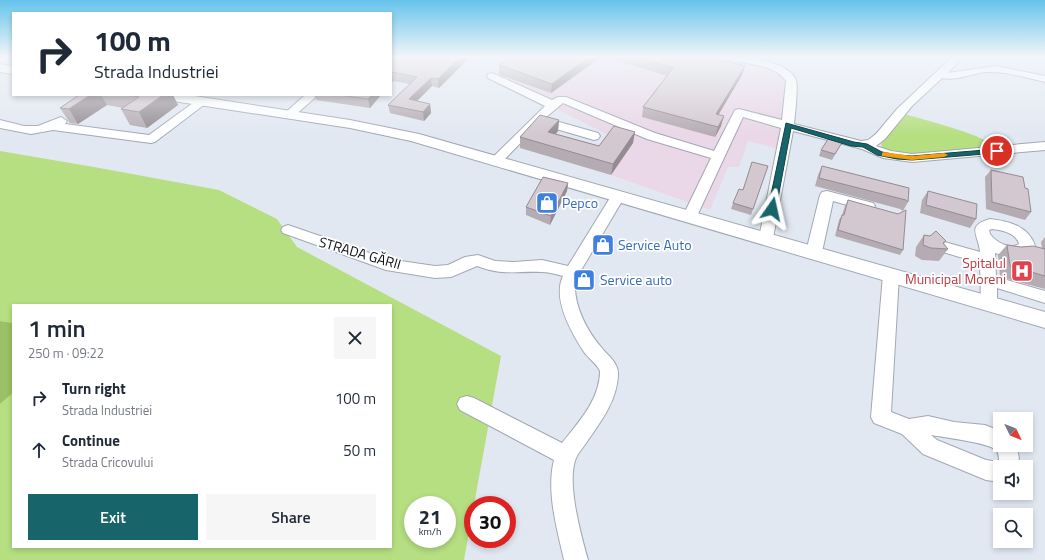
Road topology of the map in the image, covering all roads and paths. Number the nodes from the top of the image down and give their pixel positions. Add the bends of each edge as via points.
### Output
1 (507, 83) edge
2 (791, 83) edge
3 (932, 83) edge
4 (173, 96) edge
5 (311, 96) edge
6 (198, 98) edge
7 (552, 105) junction
8 (71, 114) edge
9 (289, 115) junction
10 (537, 119) junction
11 (0, 124) edge
12 (788, 125) junction
13 (53, 126) junction
14 (594, 136) dead end
15 (864, 145) junction
16 (1045, 146) edge
17 (718, 156) junction
18 (496, 160) junction
19 (618, 196) junction
20 (880, 210) edge
21 (690, 216) junction
22 (288, 230) dead end
23 (766, 238) junction
24 (987, 242) dead end
25 (941, 246) edge
26 (814, 252) junction
27 (987, 260) junction
28 (572, 272) junction
29 (891, 275) junction
30 (988, 280) junction
31 (1045, 297) edge
32 (989, 303) junction
33 (1045, 320) edge
34 (467, 404) dead end
35 (909, 428) junction
36 (993, 438) edge
37 (566, 455) junction
38 (993, 471) edge
39 (576, 560) edge

1 - 7 street
2 - 12 street
3 - 15 street via 900,111 872,143
4 - 6 main road
5 - 9 street
6 - 9 main road
6 - 13 street via 151,139
7 - 10 street
7 - 17 street via 562,99 650,136
8 - 13 street
9 - 18 main road via 414,137
10 - 14 street
10 - 18 street
11 - 13 street via 37,131
12 - 15 street
12 - 17 street via 739,112
12 - 23 street
15 - 16 street via 884,154 912,158
17 - 21 street
18 - 19 main road
19 - 21 main road
19 - 28 street
20 - 26 street via 827,195
21 - 23 main road
22 - 28 street, STRADA GĂRII via 386,264 435,272 451,271 470,261 478,260 494,266 542,266
23 - 26 main road
24 - 27 street
25 - 27 street
26 - 29 main road
27 - 30 street
28 - 37 street via 567,286 570,304 587,343 605,363 609,376 607,390 596,412
29 - 32 main road
29 - 35 street via 881,417
30 - 31 street
30 - 32 street
32 - 33 main road
34 - 37 street
35 - 36 street via 928,425 985,434
35 - 38 street via 930,447
37 - 39 street via 561,482

